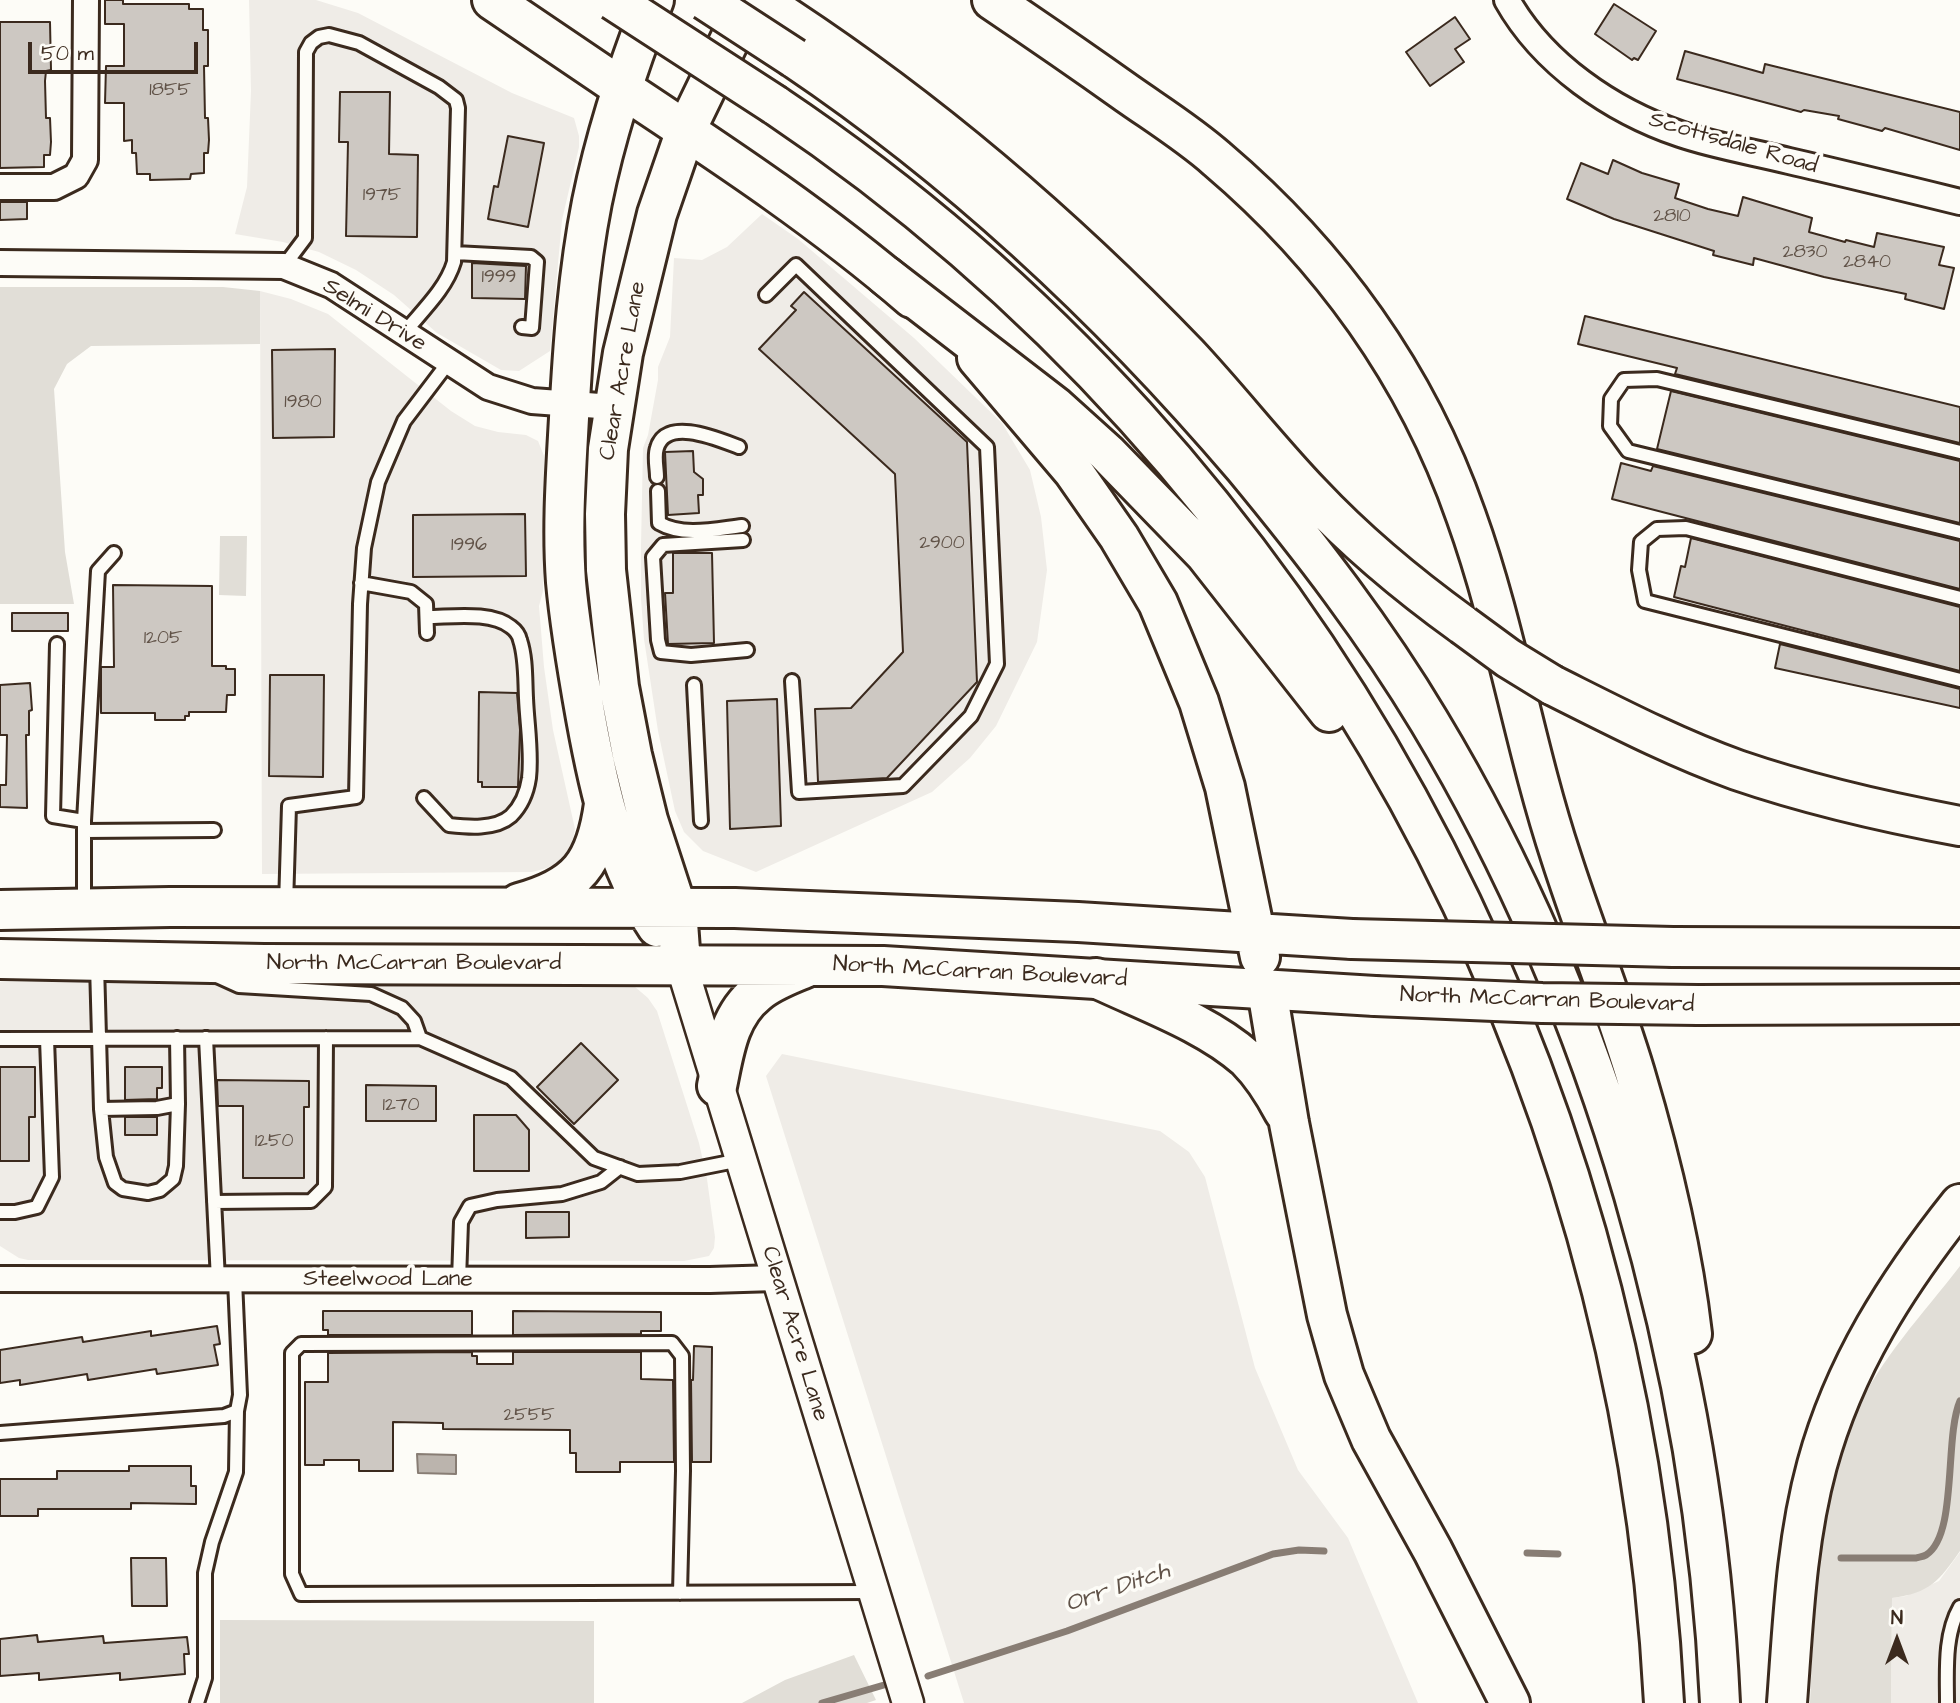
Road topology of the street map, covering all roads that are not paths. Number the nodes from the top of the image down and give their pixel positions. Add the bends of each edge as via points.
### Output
1 (86, 0) edge
2 (492, 0) edge
3 (613, 0) edge
4 (654, 0) edge
5 (705, 0) edge
6 (749, 0) edge
7 (761, 0) edge
8 (992, 0) edge
9 (1507, 0) edge
10 (801, 44) junction
11 (622, 88) junction
12 (686, 130) junction
13 (0, 187) edge
14 (1960, 202) edge
15 (455, 253) junction
16 (0, 263) edge
17 (284, 266) junction
18 (886, 276) junction
19 (766, 295) dead end
20 (522, 327) dead end
21 (404, 333) junction
22 (448, 363) junction
23 (570, 406) junction
24 (613, 407) junction
25 (739, 447) dead end
26 (1960, 452) edge
27 (657, 477) dead end
28 (658, 491) dead end
29 (742, 526) dead end
30 (1960, 532) edge
31 (743, 540) dead end
32 (114, 552) dead end
33 (361, 583) junction
34 (1960, 598) edge
35 (428, 618) junction
36 (427, 633) dead end
37 (57, 644) dead end
38 (747, 650) dead end
39 (1960, 680) edge
40 (792, 681) dead end
41 (694, 685) dead end
42 (424, 798) dead end
43 (605, 802) junction
44 (701, 821) dead end
45 (84, 826) junction
46 (1960, 826) edge
47 (214, 830) dead end
48 (84, 908) junction
49 (286, 908) junction
50 (501, 908) junction
51 (661, 909) junction
52 (0, 910) edge
53 (1254, 932) junction
54 (1960, 948) edge
55 (0, 959) edge
56 (97, 961) junction
57 (188, 963) junction
58 (681, 964) junction
59 (812, 965) junction
60 (1096, 978) junction
61 (1501, 986) junction
62 (1267, 990) junction
63 (1960, 1004) edge
64 (177, 1038) junction
65 (206, 1038) junction
66 (326, 1038) junction
67 (420, 1038) junction
68 (0, 1039) edge
69 (47, 1039) junction
70 (99, 1039) junction
71 (717, 1086) junction
72 (178, 1104) junction
73 (101, 1109) junction
74 (1289, 1123) junction
75 (740, 1160) junction
76 (620, 1167) junction
77 (214, 1202) junction
78 (1960, 1204) edge
79 (0, 1212) edge
80 (776, 1278) junction
81 (0, 1279) edge
82 (226, 1280) junction
83 (459, 1280) junction
84 (237, 1411) junction
85 (0, 1433) edge
86 (1705, 1535) junction
87 (873, 1592) junction
88 (680, 1593) junction
89 (1960, 1607) edge
90 (197, 1703) edge
91 (908, 1703) edge
92 (1510, 1703) edge
93 (1664, 1703) edge
94 (1720, 1703) edge
95 (1787, 1703) edge
96 (1947, 1703) edge

1 - 13 street via 85,160 76,176 54,187
2 - 11 main road
3 - 61 main road, bridge via 775,105 870,174 1005,286 1116,398 1268,579 1369,730 1444,863
4 - 11 main road, Clear Acre Lane
5 - 10 main road, bridge
6 - 12 main road, Clear Acre Lane
7 - 10 main road
8 - 86 main road via 1216,158 1283,220 1325,266 1390,354 1443,455 1483,568 1560,856 1635,1072 1669,1207 1695,1352
9 - 14 street, Scottsdale Road via 1536,40 1567,70 1635,116 1682,134
10 - 46 main road, bridge via 932,121 1037,210 1188,356 1312,495 1370,551 1508,658 1666,741 1735,769 1823,796
10 - 86 main road via 1042,254 1135,345 1298,534 1353,606 1430,723 1495,840 1549,957 1601,1093 1639,1216 1675,1358
11 - 12 main road
11 - 23 main road, Clear Acre Lane via 592,204
12 - 18 main road via 770,186
12 - 24 main road, Clear Acre Lane via 651,237
15 - 17 lane via 456,100 359,43 329,35 319,37 306,52 305,238
15 - 20 lane via 531,257 537,262 532,328
15 - 21 lane via 451,273
16 - 17 street, Selmi Drive
17 - 21 street, Selmi Drive via 331,285
18 - 53 main road via 983,363 1027,414 1119,537 1158,603 1199,702 1225,788
18 - 61 main road via 1056,407 1205,554 1309,684 1394,801
19 - 40 lane via 796,265 987,447 997,664 971,716 903,786 799,792
21 - 22 street, Selmi Drive
22 - 23 street, Selmi Drive via 488,387
22 - 33 lane via 404,421 386,461 367,535
23 - 24 street, Selmi Drive
23 - 43 main road, Clear Acre Lane via 566,583 582,697
24 - 51 main road, Clear Acre Lane via 605,514 610,621
25 - 27 lane via 700,432 676,433 662,439 656,449
26 - 30 lane via 1657,379 1624,380 1611,399 1610,426 1628,451
28 - 29 lane via 659,523 669,529
31 - 38 lane via 663,545 653,557 661,652 691,655
32 - 45 lane via 98,571
33 - 35 lane via 411,592 426,604
33 - 49 lane via 356,797 289,806
34 - 39 lane via 1686,528 1657,530 1641,542 1639,570 1645,601
35 - 36 lane
35 - 42 lane via 483,618 516,631 524,662 529,767 524,799 510,817 491,824 449,825
37 - 45 lane via 53,816
41 - 44 lane
43 - 50 main road via 600,834 582,870 560,888
43 - 51 main road, Clear Acre Lane via 624,862
45 - 47 lane
45 - 48 lane
48 - 49 main road
48 - 52 main road
49 - 50 main road
50 - 51 main road
51 - 53 main road via 900,913
51 - 58 main road, Clear Acre Lane
53 - 54 main road, bridge via 1673,947
53 - 62 main road
55 - 56 main road, North McCarran Boulevard
56 - 57 main road, North McCarran Boulevard
56 - 70 lane
57 - 58 main road, North McCarran Boulevard
57 - 67 lane via 239,986 371,995 402,1008 414,1021
58 - 59 main road, North McCarran Boulevard
58 - 71 street, Clear Acre Lane
59 - 60 main road, North McCarran Boulevard
59 - 71 main road via 772,983 741,1009 730,1030
60 - 62 main road, North McCarran Boulevard
60 - 74 main road via 1222,1039 1248,1060 1272,1090
61 - 93 main road via 1570,1174 1614,1338 1646,1510
62 - 63 main road, North McCarran Boulevard, bridge via 1542,1003
62 - 74 main road
64 - 65 lane
64 - 70 lane
64 - 72 lane
65 - 66 lane
65 - 77 lane
66 - 67 lane
66 - 77 lane via 325,1187 311,1201
67 - 76 lane via 511,1078 594,1158
68 - 69 lane
69 - 70 lane
69 - 79 lane via 52,1177 37,1207
70 - 73 lane
71 - 75 street, Clear Acre Lane
72 - 73 lane
72 - 73 lane via 173,1179 148,1193 122,1189 115,1183 106,1157
74 - 92 main road via 1327,1315 1344,1375 1371,1439
75 - 76 lane via 680,1172 638,1174
75 - 80 street, Clear Acre Lane
76 - 83 lane via 601,1182 562,1194 470,1206 461,1222
77 - 82 lane
78 - 95 main road via 1886,1305 1835,1409 1807,1508
80 - 83 street, Steelwood Lane
80 - 87 street, Clear Acre Lane
81 - 82 street, Steelwood Lane
82 - 83 street, Steelwood Lane
82 - 84 lane via 240,1395
84 - 85 lane via 224,1416
84 - 90 lane via 236,1472 205,1573 205,1678
86 - 94 main road
87 - 88 lane
87 - 91 street, Clear Acre Lane
88 - 88 lane via 301,1594 292,1574 292,1353 302,1344 672,1343 682,1356
89 - 96 lane via 1949,1638

